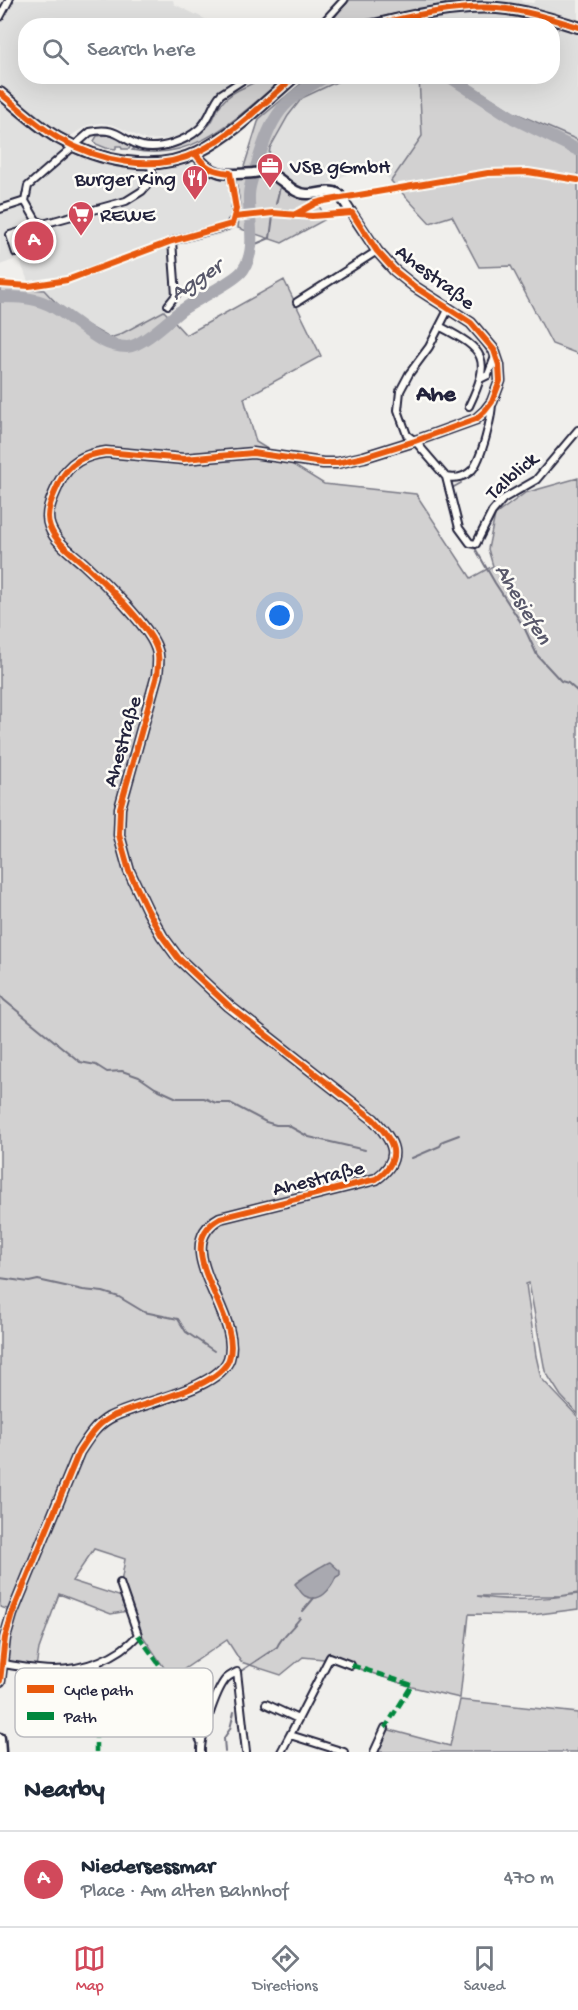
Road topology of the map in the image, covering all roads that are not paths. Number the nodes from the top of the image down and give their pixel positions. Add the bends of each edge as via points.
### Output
1 (9, 0) edge
2 (344, 0) edge
3 (0, 17) edge
4 (327, 18) edge
5 (414, 18) edge
6 (546, 18) edge
7 (560, 22) edge
8 (578, 27) edge
9 (237, 84) edge
10 (285, 84) edge
11 (0, 93) edge
12 (74, 145) junction
13 (195, 153) junction
14 (151, 163) junction
15 (230, 174) junction
16 (25, 201) junction
17 (0, 209) edge
18 (40, 222) junction
19 (376, 252) junction
20 (16, 253) dead end
21 (297, 303) dead end
22 (168, 305) dead end
23 (449, 308) junction
24 (441, 327) junction
25 (496, 354) junction
26 (480, 379) junction
27 (492, 402) junction
28 (470, 406) dead end
29 (578, 430) edge
30 (415, 441) junction
31 (446, 477) junction
32 (120, 1583) dead end
33 (98, 1662) junction
34 (2, 1664) junction
35 (351, 1665) dead end
36 (36, 1668) edge
37 (70, 1668) edge
38 (98, 1668) edge
39 (0, 1681) edge
40 (266, 1704) dead end
41 (213, 1708) edge
42 (298, 1719) junction
43 (385, 1728) dead end
44 (290, 1736) junction
45 (199, 1737) edge
46 (202, 1737) edge
47 (0, 1738) edge
48 (201, 1742) junction
49 (1, 1752) edge
50 (200, 1752) edge
51 (246, 1752) edge
52 (281, 1752) edge
53 (344, 1752) edge
54 (374, 1752) edge

1 - 3 street
2 - 4 street
5 - 6 main road via 496,8
7 - 8 main road
9 - 12 street via 218,97 198,130 177,142 144,146 101,129 90,132
10 - 13 main road via 226,134
11 - 12 main road via 57,137
12 - 14 main road via 119,161
12 - 16 street via 28,186
13 - 14 main road
13 - 15 main road, Ahestraße via 206,168
14 - 18 street via 152,177 142,191 126,201
15 - 19 main road, Ahestraße via 265,172 306,195 330,191 339,194
15 - 22 street via 236,209 232,224 172,241 176,295
16 - 17 street
16 - 18 street
18 - 20 street via 37,227 10,235
19 - 21 street, Ahestraße
19 - 23 main road, Ahestraße via 415,287
23 - 24 street, Talblick
23 - 25 main road, Ahestraße via 480,331
24 - 26 street via 477,350 482,364
24 - 30 street, Talblick via 400,392 398,410 402,425
25 - 26 street via 488,375
25 - 27 main road, Ahestraße via 500,381
26 - 28 street
27 - 30 main road, Ahestraße via 476,419
27 - 31 street, Talblick via 487,434 473,468 454,479
29 - 31 street, Talblick via 536,480 503,499 476,544 470,543 459,528
30 - 31 street, Talblick
30 - 34 main road, Ahestraße via 337,463 253,453 184,459 106,452 84,456 72,465 53,496 49,526 58,541 103,581 147,632 158,653 157,675 119,817 119,835 129,871 147,909 179,959 229,1006 373,1119 389,1136 393,1156 388,1171 369,1182 220,1218 205,1232 200,1248 230,1334 228,1362 220,1372 198,1384 109,1418 94,1430 79,1452 12,1614
32 - 33 street via 138,1635 120,1651
33 - 37 street
33 - 38 street
34 - 36 street
34 - 39 main road
35 - 42 street via 330,1657
40 - 42 street
41 - 51 street via 225,1679 237,1672
42 - 44 street
43 - 54 street
44 - 52 street
44 - 53 street
45 - 48 street
46 - 48 street
47 - 49 main road
48 - 50 street

